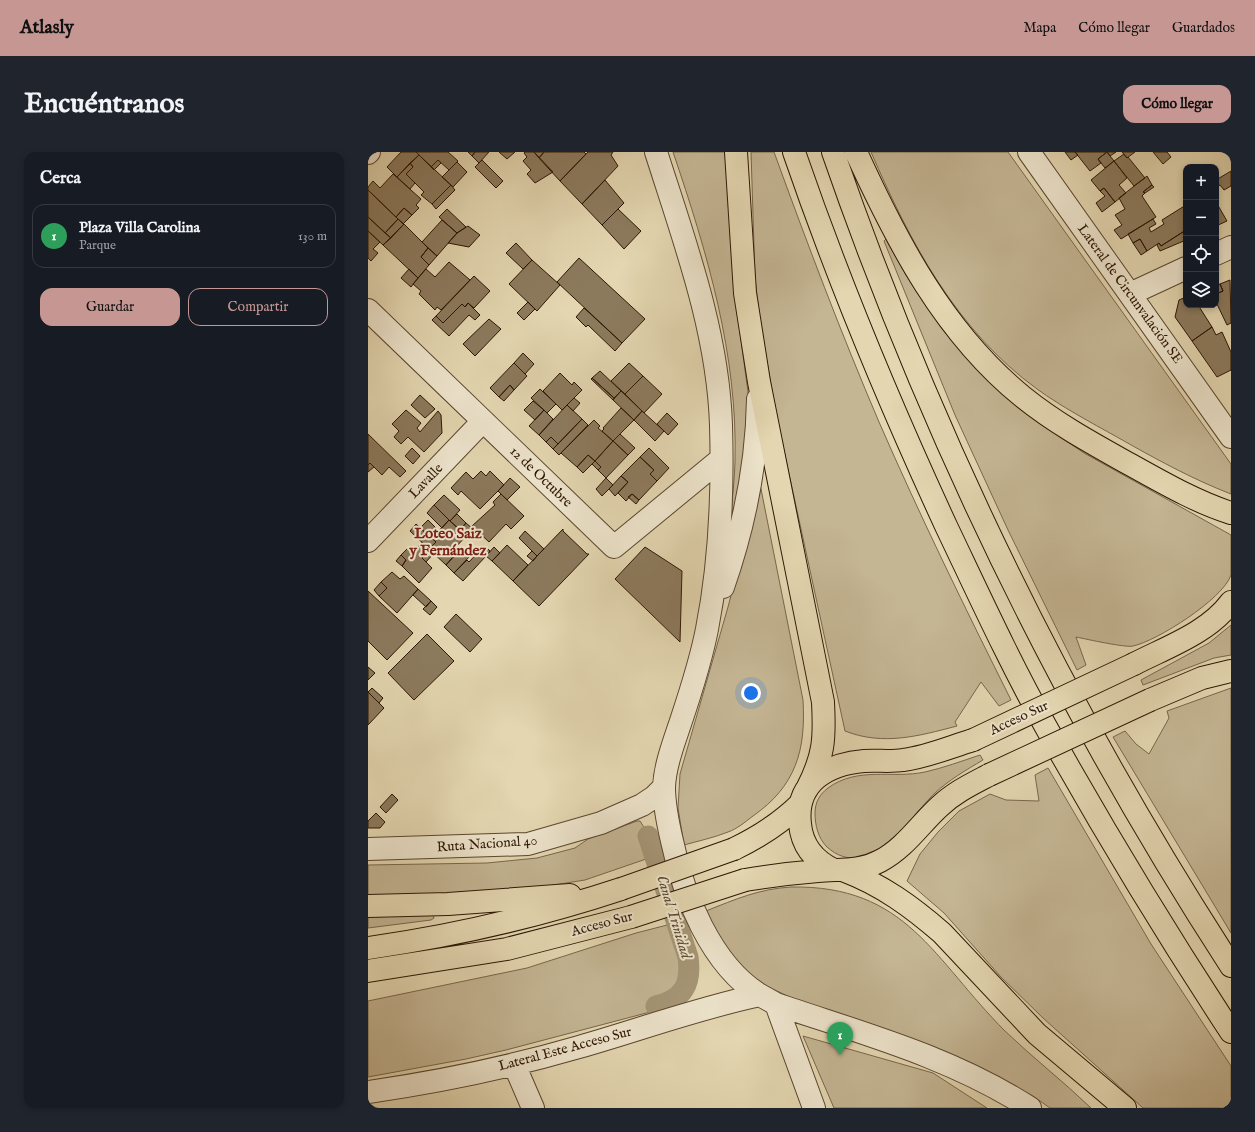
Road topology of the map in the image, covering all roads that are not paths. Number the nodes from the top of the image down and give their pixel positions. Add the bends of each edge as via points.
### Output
1 (656, 152) edge
2 (736, 152) edge
3 (794, 152) edge
4 (833, 152) edge
5 (856, 152) edge
6 (1028, 152) edge
7 (1231, 247) edge
8 (1219, 253) edge
9 (1183, 269) edge
10 (1130, 294) junction
11 (368, 310) edge
12 (759, 382) junction
13 (483, 421) junction
14 (1231, 437) edge
15 (721, 459) junction
16 (1231, 512) edge
17 (368, 542) edge
18 (1231, 602) edge
19 (707, 629) junction
20 (1231, 671) edge
21 (664, 787) junction
22 (804, 796) junction
23 (368, 849) edge
24 (840, 870) junction
25 (621, 889) junction
26 (368, 906) edge
27 (368, 948) edge
28 (507, 949) junction
29 (1231, 966) edge
30 (368, 971) edge
31 (368, 985) edge
32 (768, 999) junction
33 (1231, 1032) edge
34 (1060, 1054) junction
35 (514, 1064) junction
36 (368, 1092) edge
37 (533, 1108) edge
38 (814, 1108) edge
39 (1028, 1108) edge
40 (1112, 1108) edge
41 (1125, 1108) edge

1 - 15 street via 692,263 710,342 721,423
2 - 12 highway via 745,292
3 - 33 highway via 860,330 907,440 988,613 1046,726 1139,888
4 - 29 highway via 850,203 926,392 1003,560 1097,744
5 - 16 highway via 906,255 927,289 942,311 996,372 1022,397 1074,433 1186,494
6 - 10 street, Lateral de Circunvalación SE
7 - 8 street
9 - 10 street
10 - 14 street, Lateral de Circunvalación SE
11 - 13 street, 12 de Octubre
12 - 19 street via 758,420 750,484 731,564
12 - 22 highway via 823,702 825,734 820,761
13 - 15 street, 12 de Octubre via 614,547
13 - 17 street, Lavalle
15 - 19 street via 716,567
18 - 22 highway, Acceso Sur, bridge via 1202,628 1134,664 973,740 924,756 903,760 866,761 834,767 820,774
19 - 21 street via 700,661 667,768
20 - 24 highway, Acceso Sur, bridge via 1202,678 1150,700 989,775 942,804 894,853 871,865
21 - 23 street, Ruta Nacional 40 via 642,805 601,823 528,844
21 - 32 street via 676,859 696,916 710,942 727,965 747,985
22 - 24 highway via 799,816 800,830 806,846 814,858
22 - 25 highway, Acceso Sur, bridge via 786,817 766,832 734,849
24 - 28 highway, Acceso Sur, bridge via 745,880 631,917
24 - 34 highway via 890,893 925,918 1019,1017
25 - 26 highway via 490,902
25 - 27 highway, Acceso Sur via 549,912 491,926
28 - 30 highway, Acceso Sur
28 - 31 highway
32 - 35 street, Lateral Este Acceso Sur via 721,1004
32 - 38 street
32 - 39 street via 936,1059 982,1079
34 - 40 street
34 - 41 highway
35 - 36 street, Lateral Este Acceso Sur
35 - 37 street

